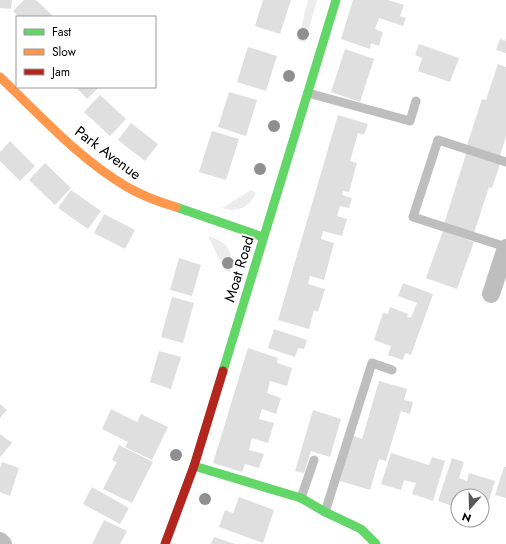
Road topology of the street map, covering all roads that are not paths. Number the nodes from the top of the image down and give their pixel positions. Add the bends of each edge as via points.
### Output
1 (336, 0) edge
2 (0, 77) edge
3 (307, 93) junction
4 (416, 101) dead end
5 (506, 162) edge
6 (263, 237) junction
7 (506, 248) edge
8 (491, 294) dead end
9 (392, 370) dead end
10 (314, 460) dead end
11 (194, 466) junction
12 (301, 498) junction
13 (325, 512) junction
14 (0, 541) edge
15 (3, 544) edge
16 (165, 544) edge
17 (376, 544) edge

1 - 3 street, Moat Road
2 - 6 street, Park Avenue via 83,155 127,188 151,199
3 - 4 lane via 410,121
3 - 6 street, Moat Road
5 - 7 lane via 438,140 413,217
6 - 11 street, Moat Road
7 - 8 street
9 - 13 lane via 372,363
10 - 12 lane
11 - 12 street
11 - 16 street, Moat Road
12 - 13 street
13 - 17 street via 361,529
14 - 15 street

